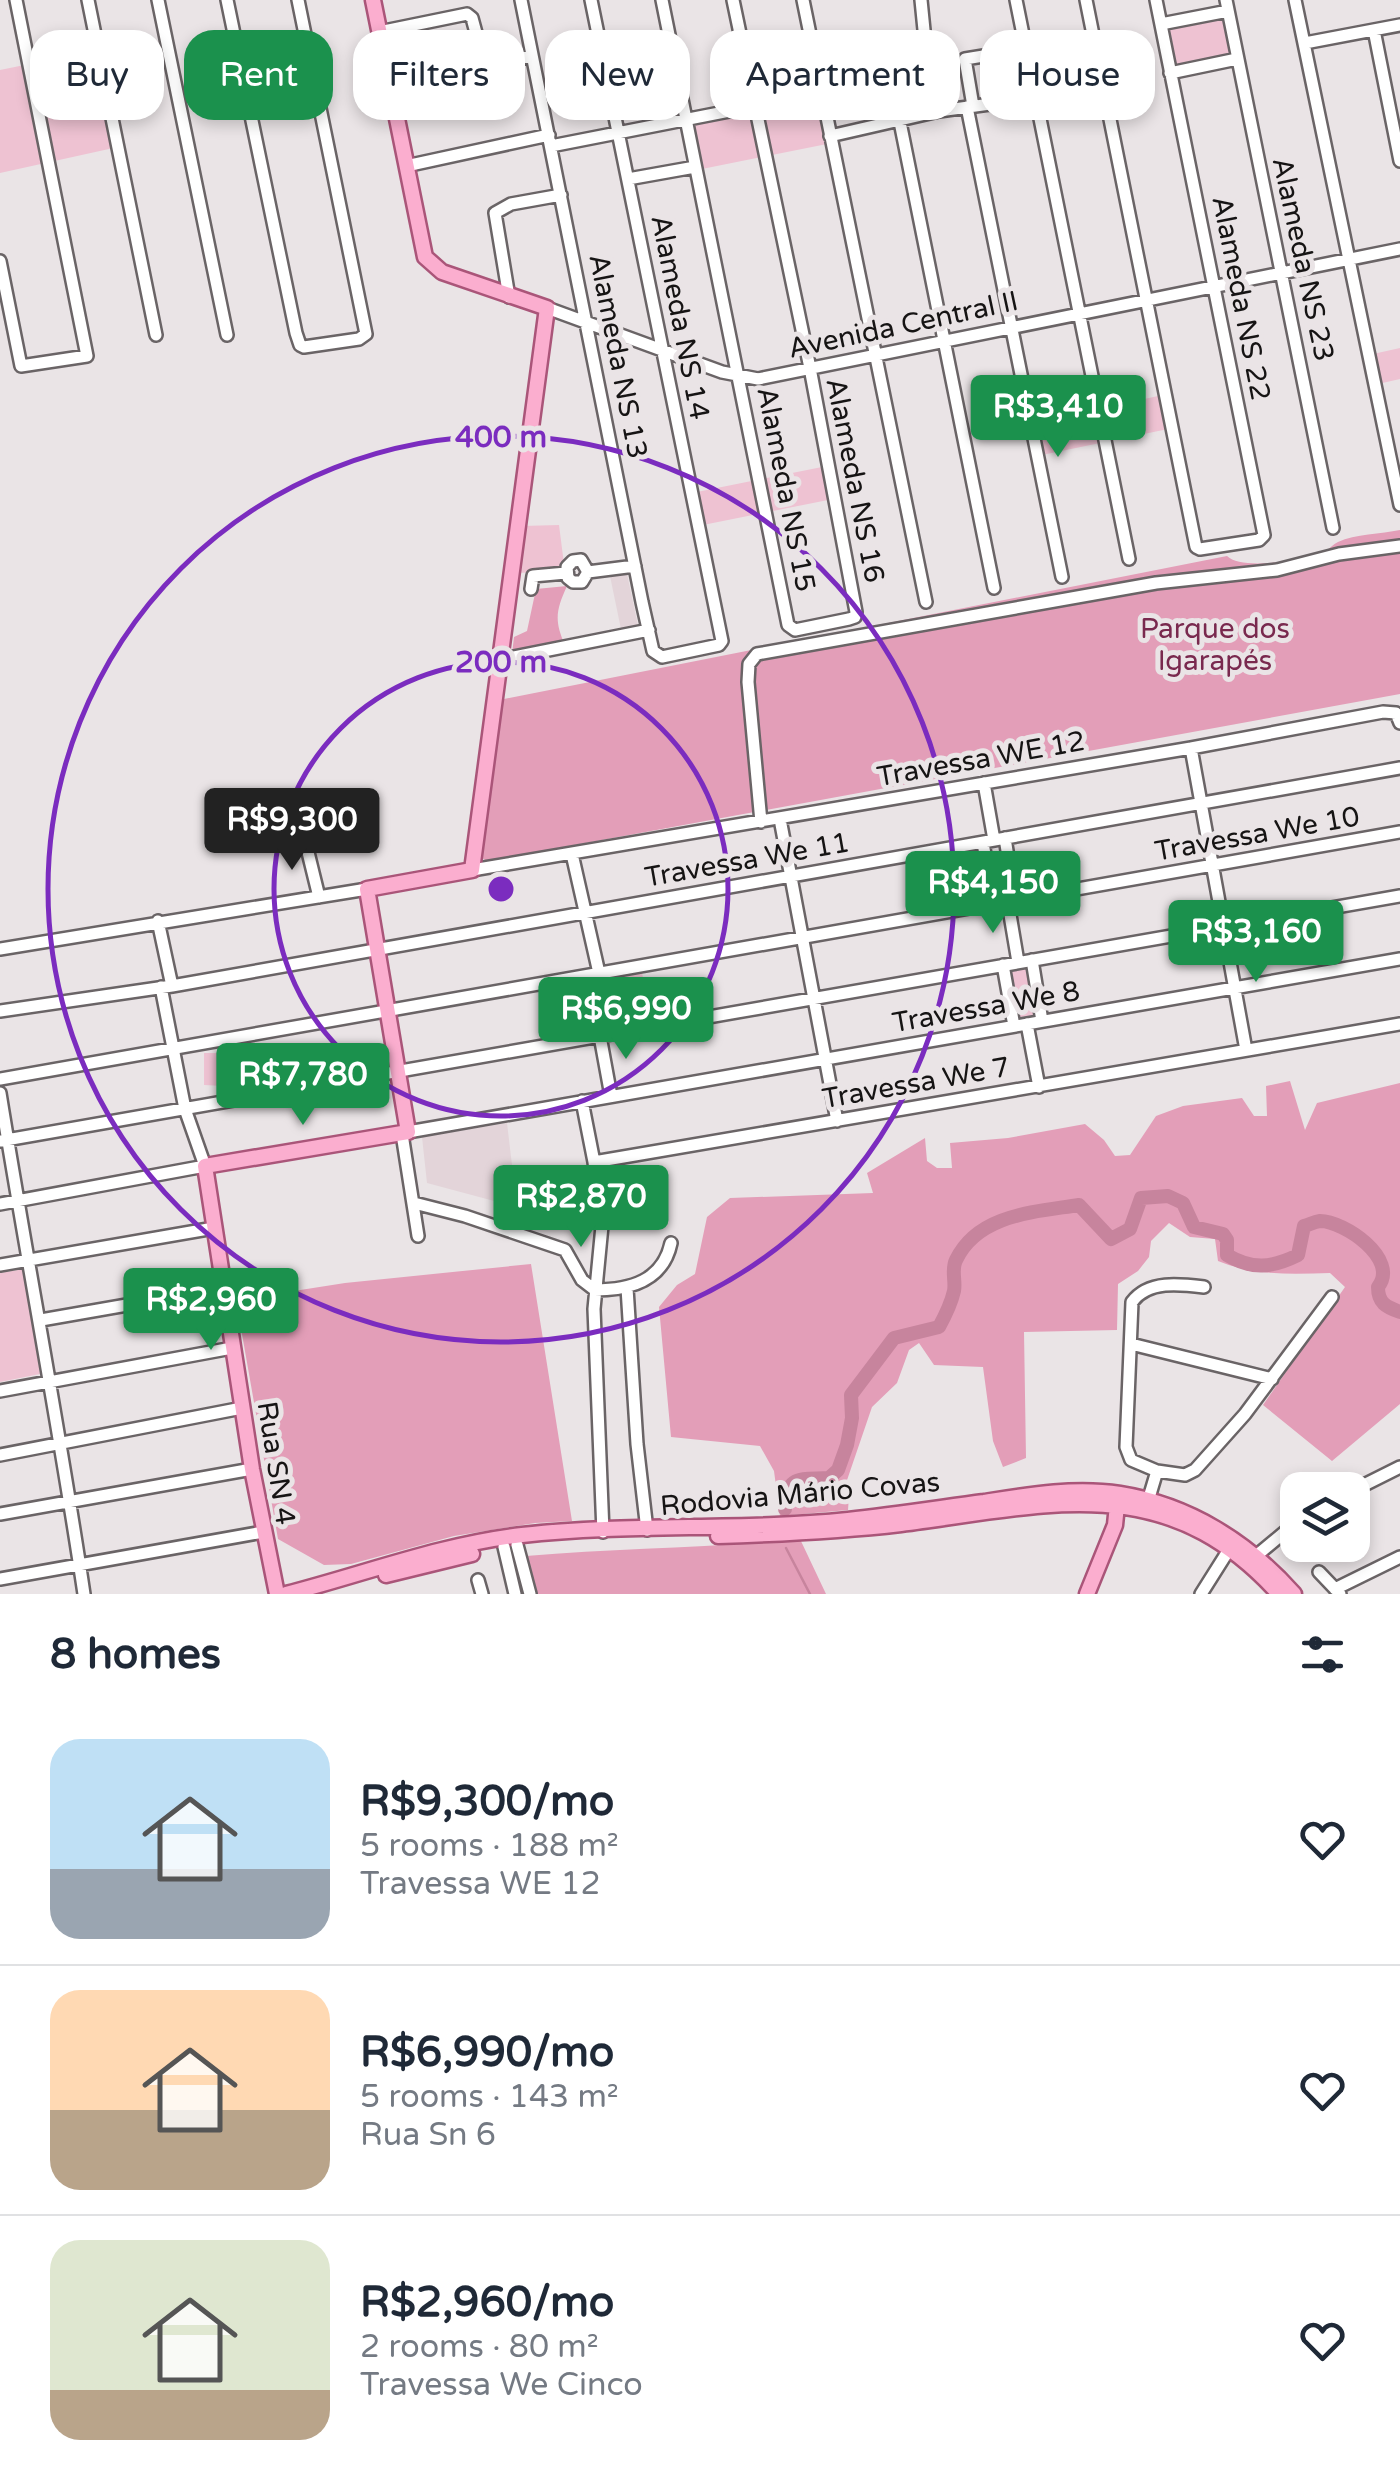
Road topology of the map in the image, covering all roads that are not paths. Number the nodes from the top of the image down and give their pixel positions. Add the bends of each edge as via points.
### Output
1 (16, 0) edge
2 (88, 0) edge
3 (158, 0) edge
4 (227, 0) edge
5 (298, 0) edge
6 (373, 0) edge
7 (522, 0) edge
8 (592, 0) edge
9 (662, 0) edge
10 (733, 0) edge
11 (803, 0) edge
12 (921, 0) edge
13 (1016, 0) edge
14 (1086, 0) edge
15 (1156, 0) edge
16 (1296, 0) edge
17 (1227, 5) edge
18 (1161, 24) junction
19 (1400, 25) edge
20 (379, 30) edge
21 (389, 30) edge
22 (475, 30) edge
23 (668, 30) edge
24 (739, 30) edge
25 (809, 30) edge
26 (924, 30) edge
27 (1022, 30) edge
28 (1092, 30) edge
29 (1374, 30) junction
30 (1305, 43) junction
31 (532, 56) junction
32 (525, 57) edge
33 (980, 57) edge
34 (1237, 59) junction
35 (1170, 72) junction
36 (980, 105) edge
37 (970, 106) junction
38 (960, 108) edge
39 (397, 120) edge
40 (675, 120) edge
41 (685, 120) edge
42 (758, 120) edge
43 (827, 120) edge
44 (908, 120) edge
45 (1039, 120) edge
46 (1110, 120) edge
47 (900, 122) junction
48 (618, 132) junction
49 (830, 136) junction
50 (550, 141) junction
51 (1400, 161) edge
52 (406, 166) junction
53 (695, 166) junction
54 (628, 179) junction
55 (561, 195) junction
56 (1400, 250) edge
57 (1349, 260) junction
58 (0, 261) edge
59 (1282, 272) junction
60 (1216, 286) junction
61 (510, 297) junction
62 (1147, 301) junction
63 (547, 308) junction
64 (1079, 315) junction
65 (588, 323) junction
66 (1012, 327) junction
67 (156, 335) dead end
68 (227, 335) dead end
69 (944, 341) junction
70 (662, 350) junction
71 (876, 353) junction
72 (810, 368) junction
73 (740, 378) junction
74 (1400, 505) edge
75 (1333, 528) dead end
76 (1400, 546) edge
77 (1129, 559) dead end
78 (635, 566) junction
79 (588, 572) junction
80 (566, 573) junction
81 (1062, 577) dead end
82 (994, 588) dead end
83 (531, 589) dead end
84 (926, 602) dead end
85 (855, 617) joint
86 (649, 630) junction
87 (499, 660) junction
88 (1399, 716) edge
89 (1400, 724) edge
90 (1192, 748) junction
91 (1400, 768) edge
92 (984, 783) junction
93 (1202, 806) junction
94 (780, 819) junction
95 (761, 822) junction
96 (1400, 832) edge
97 (305, 840) dead end
98 (994, 840) junction
99 (572, 854) junction
100 (1213, 867) junction
101 (472, 870) junction
102 (792, 878) junction
103 (367, 889) junction
104 (1400, 896) edge
105 (318, 897) junction
106 (1012, 903) junction
107 (994, 906) junction
108 (584, 913) junction
109 (158, 921) junction
110 (1224, 927) junction
111 (801, 936) junction
112 (0, 950) edge
113 (377, 950) junction
114 (1400, 959) edge
115 (1025, 961) junction
116 (1002, 965) junction
117 (599, 972) junction
118 (166, 986) junction
119 (1235, 988) junction
120 (813, 998) junction
121 (388, 1010) junction
122 (0, 1012) edge
123 (1042, 1021) junction
124 (1400, 1024) edge
125 (1021, 1025) junction
126 (601, 1036) junction
127 (172, 1049) junction
128 (1246, 1050) junction
129 (825, 1060) junction
130 (398, 1070) junction
131 (0, 1079) edge
132 (1039, 1087) junction
133 (0, 1093) edge
134 (611, 1096) junction
135 (582, 1101) junction
136 (185, 1109) junction
137 (838, 1121) junction
138 (405, 1133) junction
139 (4, 1140) edge
140 (594, 1162) junction
141 (205, 1166) junction
142 (18, 1201) junction
143 (414, 1203) junction
144 (0, 1204) edge
145 (214, 1228) junction
146 (418, 1236) dead end
147 (672, 1243) dead end
148 (29, 1260) junction
149 (0, 1265) edge
150 (1204, 1286) dead end
151 (224, 1288) junction
152 (627, 1288) junction
153 (595, 1290) junction
154 (1332, 1297) dead end
155 (41, 1320) junction
156 (1132, 1344) junction
157 (232, 1348) junction
158 (1272, 1379) junction
159 (52, 1380) junction
160 (0, 1392) edge
161 (242, 1408) junction
162 (57, 1444) junction
163 (0, 1455) edge
164 (1400, 1467) edge
165 (252, 1469) junction
166 (1156, 1471) junction
167 (1370, 1482) edge
168 (1118, 1499) junction
169 (69, 1502) junction
170 (1148, 1502) junction
171 (0, 1514) edge
172 (648, 1530) junction
173 (263, 1532) junction
174 (603, 1532) junction
175 (1280, 1536) edge
176 (510, 1546) junction
177 (1230, 1548) junction
178 (1256, 1556) junction
179 (1400, 1557) edge
180 (79, 1564) junction
181 (1318, 1572) dead end
182 (0, 1579) edge
183 (478, 1580) dead end
184 (1337, 1592) edge
185 (84, 1594) edge
186 (277, 1594) edge
187 (286, 1594) edge
188 (318, 1594) edge
189 (482, 1594) edge
190 (515, 1594) edge
191 (530, 1594) edge
192 (1087, 1594) edge
193 (1200, 1594) edge
194 (1279, 1594) edge
195 (1294, 1594) edge

1 - 58 street via 86,358 20,366
2 - 67 street
3 - 68 street
4 - 5 street via 298,342 307,347 363,338 366,331
6 - 20 main road
7 - 31 street, Alameda NS 13
8 - 48 street, Alameda NS 14
9 - 23 street, Alameda NS 15
10 - 24 street, Alameda NS 16
11 - 25 street
12 - 26 street
13 - 27 street
14 - 28 street
15 - 18 street, Alameda NS 22
16 - 30 street
17 - 18 street
17 - 34 street, Alameda NS 23
18 - 35 street, Alameda NS 22
19 - 29 street
21 - 22 street via 468,14
29 - 30 street
29 - 51 street
30 - 57 street
31 - 32 street
31 - 50 street, Alameda NS 13
33 - 37 street via 965,59
34 - 35 street
34 - 59 street, Alameda NS 23
35 - 60 street, Alameda NS 22
36 - 37 street
37 - 38 street
37 - 66 street
39 - 52 main road
40 - 48 street
41 - 53 street, Alameda NS 15
42 - 72 street, Alameda NS 16
43 - 49 street
44 - 47 street
45 - 64 street
46 - 62 street
47 - 49 street
47 - 69 street
48 - 50 street
48 - 54 street, Alameda NS 14
49 - 71 street
50 - 52 street
50 - 55 street, Alameda NS 13
52 - 61 main road, Avenida Central II via 430,264
53 - 54 street
53 - 73 street, Alameda NS 15
54 - 70 street, Alameda NS 14
55 - 61 street via 495,212
55 - 65 street, Alameda NS 13
56 - 57 street, Avenida Central II
57 - 59 street, Avenida Central II
57 - 74 street
59 - 60 street, Avenida Central II
59 - 75 street, Alameda NS 23
60 - 62 street, Avenida Central II
60 - 62 street, Alameda NS 22 via 1264,535 1248,542 1196,547
61 - 63 main road, Avenida Central II
62 - 64 street, Avenida Central II
63 - 65 street, Avenida Central II
63 - 87 main road
64 - 66 street, Avenida Central II
64 - 77 street
65 - 70 street, Avenida Central II
65 - 78 street, Alameda NS 13
66 - 69 street, Avenida Central II
66 - 81 street
69 - 71 street, Avenida Central II
69 - 82 street
70 - 73 street, Avenida Central II
70 - 86 street, Alameda NS 14 via 722,644 659,657
71 - 72 street, Avenida Central II
71 - 84 street
72 - 73 street, Avenida Central II
72 - 85 street, Alameda NS 16
73 - 85 street, Alameda NS 15 via 789,627
76 - 95 street via 757,654 748,668 748,696
78 - 79 street
78 - 86 street, Alameda NS 13
79 - 80 street via 577,586
79 - 80 street via 573,561
80 - 83 street via 534,576
86 - 87 street
87 - 101 main road
88 - 89 street
88 - 90 street via 1383,712
90 - 92 street, Travessa WE 12
90 - 93 street
91 - 93 street, Travessa We 11
92 - 94 street, Travessa WE 12
92 - 98 street
93 - 98 street, Travessa We 11
93 - 100 street
94 - 95 street
94 - 102 street
95 - 99 street
96 - 100 street, Travessa We 10
97 - 105 street
98 - 102 street, Travessa We 11
98 - 106 street
98 - 107 street
99 - 101 street
99 - 108 street
100 - 106 street, Travessa We 10
100 - 110 street
101 - 103 main road
102 - 108 street, Travessa We 11
102 - 111 street
103 - 105 street
103 - 113 main road
104 - 110 street
105 - 109 street
106 - 107 street, Travessa We 10
106 - 115 street
107 - 111 street, Travessa We 10
108 - 113 street, Travessa We 11
108 - 117 street
109 - 112 street
109 - 118 street, Rua SN 4
110 - 115 street
110 - 119 street
111 - 117 street, Travessa We 10
111 - 120 street
113 - 118 street, Travessa We 11
113 - 121 main road
114 - 119 street, Travessa We 8
115 - 116 street
115 - 123 street
116 - 120 street
116 - 125 street
117 - 121 street, Travessa We 10
117 - 126 street
118 - 122 street, Travessa We 11
118 - 127 street, Rua SN 4
119 - 123 street, Travessa We 8
119 - 128 street
120 - 126 street
120 - 129 street
121 - 127 street, Travessa We 10
121 - 130 main road
123 - 125 street, Travessa We 8
124 - 128 street
125 - 129 street, Travessa We 8
125 - 132 street
126 - 130 street
126 - 134 street
127 - 131 street, Travessa We 10
127 - 136 street, Rua SN 4
128 - 132 street, Travessa We 7
129 - 134 street, Travessa We 8
129 - 137 street
130 - 136 street
130 - 138 main road
132 - 137 street, Travessa We 7
133 - 139 street
134 - 135 street, Travessa We 8
135 - 138 street
135 - 140 street
136 - 139 street
136 - 141 street, Rua SN 4
137 - 140 street, Travessa We 7
138 - 141 main road
138 - 143 street
139 - 142 street
140 - 153 street via 602,1226
141 - 142 street
141 - 145 main road, Rua SN 4
142 - 144 street
142 - 148 street
143 - 146 street
143 - 153 street via 562,1249
145 - 148 street
145 - 151 main road, Rua SN 4
147 - 152 street via 657,1274
148 - 149 street
148 - 155 street
150 - 156 street via 1162,1285 1138,1294 1132,1302
151 - 155 street
151 - 157 main road, Rua SN 4
152 - 153 street
152 - 172 street
153 - 174 street
154 - 158 street
155 - 159 street
156 - 158 street
156 - 166 street via 1128,1454
157 - 159 street
157 - 161 main road, Rua SN 4
158 - 166 street via 1195,1470
159 - 160 street
159 - 162 street
161 - 162 street
161 - 165 main road, Rua SN 4
162 - 163 street
162 - 169 street
164 - 167 street
165 - 169 street
165 - 173 main road, Rua SN 4
166 - 170 street
168 - 170 main road, Rodovia Mário Covas
168 - 172 main road, Rodovia Mário Covas via 1046,1493 841,1520
168 - 176 main road, Rodovia Mário Covas via 824,1532
168 - 177 main road, Rodovia Mário Covas
168 - 192 main road via 1115,1525
169 - 171 street
169 - 180 street
170 - 178 main road, Rodovia Mário Covas via 1211,1525
172 - 174 main road, Rodovia Mário Covas
173 - 180 street
173 - 186 main road, Rua SN 4
174 - 187 main road, Rodovia Mário Covas via 498,1539
175 - 178 street
176 - 188 main road, Rodovia Mário Covas
176 - 190 street
176 - 191 street
177 - 193 street
177 - 194 main road, Rodovia Mário Covas
178 - 195 main road, Rodovia Mário Covas
179 - 184 street
180 - 182 street
180 - 185 street
181 - 184 street
183 - 189 street

